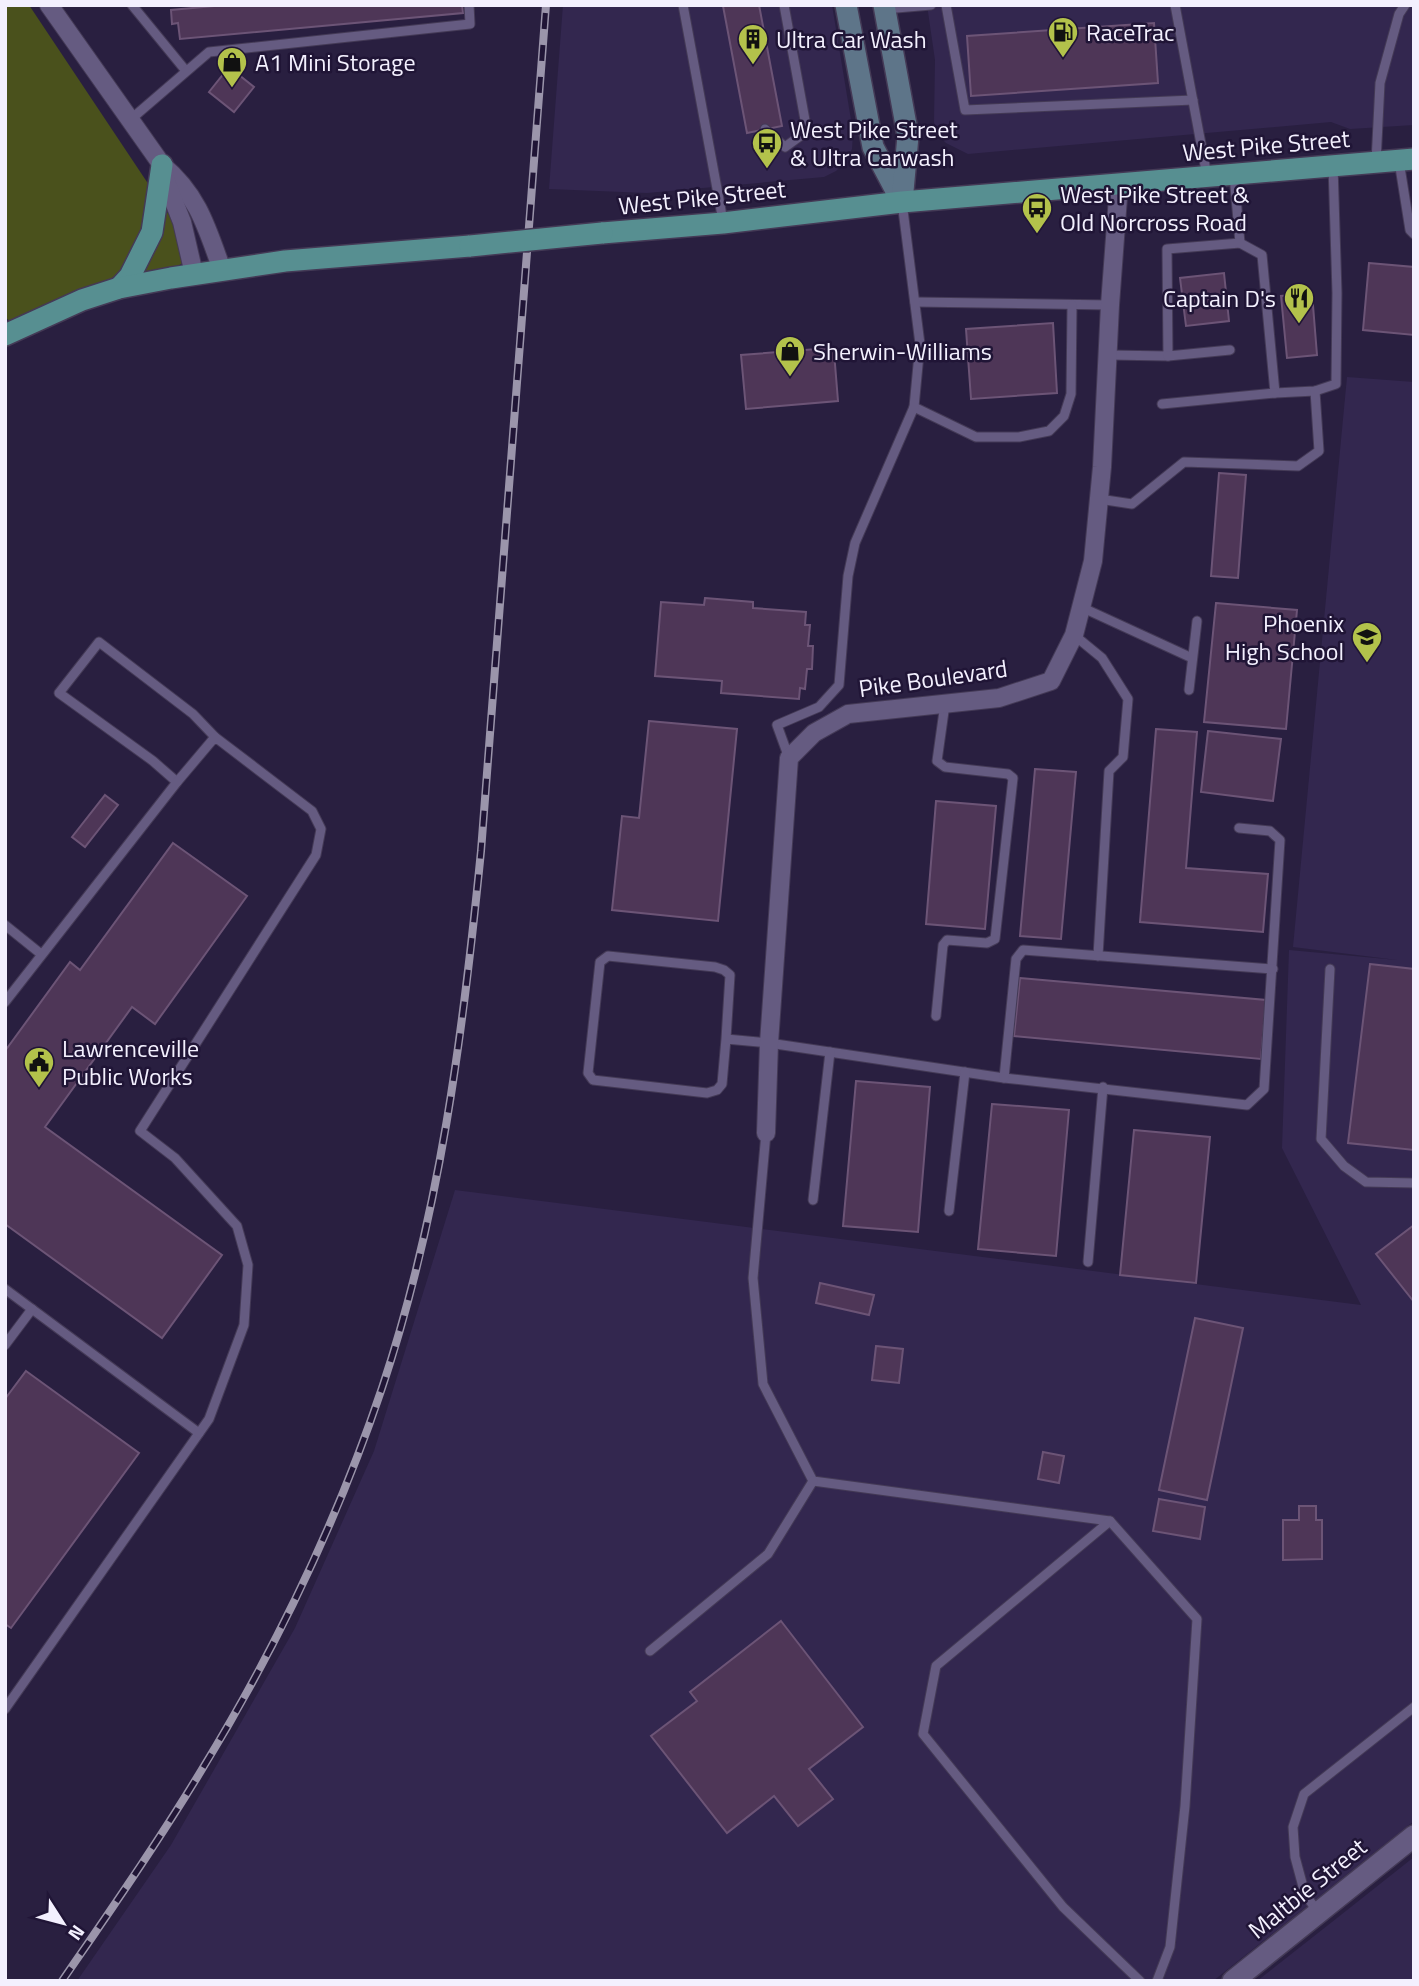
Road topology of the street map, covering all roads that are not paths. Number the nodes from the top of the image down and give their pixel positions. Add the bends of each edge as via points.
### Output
1 (49, 5) edge
2 (132, 5) edge
3 (469, 5) edge
4 (683, 5) edge
5 (784, 5) edge
6 (846, 5) edge
7 (931, 5) edge
8 (946, 5) edge
9 (1175, 5) edge
10 (1405, 5) edge
11 (884, 7) edge
12 (186, 71) junction
13 (1194, 100) junction
14 (130, 120) junction
15 (765, 130) dead end
16 (1406, 159) edge
17 (1376, 162) junction
18 (162, 165) junction
19 (1333, 165) junction
20 (1234, 176) junction
21 (1208, 177) junction
22 (1119, 184) junction
23 (902, 202) junction
24 (723, 223) junction
25 (1414, 234) edge
26 (1240, 243) junction
27 (222, 270) junction
28 (194, 274) junction
29 (119, 288) junction
30 (915, 302) junction
31 (1072, 305) junction
32 (1110, 305) junction
33 (5, 335) edge
34 (1230, 349) dead end
35 (1109, 355) junction
36 (1168, 356) junction
37 (1315, 391) junction
38 (1275, 393) junction
39 (1162, 404) dead end
40 (914, 407) junction
41 (1099, 499) junction
42 (1081, 607) junction
43 (1197, 621) dead end
44 (1074, 635) junction
45 (1192, 658) junction
46 (1188, 690) dead end
47 (944, 704) junction
48 (215, 737) junction
49 (789, 758) junction
50 (177, 782) junction
51 (1239, 828) dead end
52 (5, 926) edge
53 (41, 954) junction
54 (1098, 956) junction
55 (1273, 969) junction
56 (1330, 969) dead end
57 (5, 1002) edge
58 (936, 1016) dead end
59 (726, 1039) junction
60 (769, 1043) junction
61 (830, 1052) junction
62 (965, 1072) junction
63 (1004, 1078) junction
64 (1103, 1087) junction
65 (766, 1133) joint
66 (1414, 1183) edge
67 (813, 1200) dead end
68 (949, 1211) dead end
69 (1088, 1262) dead end
70 (5, 1289) edge
71 (32, 1309) junction
72 (5, 1345) edge
73 (199, 1433) junction
74 (813, 1481) junction
75 (1110, 1521) junction
76 (650, 1651) dead end
77 (1414, 1707) edge
78 (5, 1709) edge
79 (1414, 1836) edge
80 (1318, 1913) junction
81 (1140, 1981) edge
82 (1157, 1981) edge
83 (1233, 1981) edge

1 - 14 street
2 - 12 lane
3 - 12 lane via 470,24 209,52
4 - 24 lane
5 - 15 lane via 807,131 785,147
6 - 23 main road via 873,147
7 - 11 lane
8 - 13 lane via 965,110
9 - 13 lane
10 - 17 lane via 1380,83
11 - 23 main road via 908,136
12 - 14 lane
13 - 21 lane
14 - 18 street
16 - 17 main road, West Pike Street
16 - 25 lane via 1410,230
17 - 19 main road, West Pike Street
18 - 27 street via 184,185 200,209
18 - 28 street
18 - 29 main road via 152,232
19 - 20 main road, West Pike Street
19 - 37 lane via 1336,384
20 - 21 main road, West Pike Street
20 - 26 lane
21 - 22 main road, West Pike Street
22 - 23 main road, West Pike Street
22 - 32 street, Pike Boulevard
23 - 24 main road, West Pike Street
23 - 30 lane
24 - 27 main road, West Pike Street, bridge
26 - 36 lane via 1167,249
26 - 38 lane via 1262,255
27 - 28 main road, West Pike Street
28 - 29 main road, West Pike Street
29 - 33 main road, West Pike Street
30 - 31 lane
30 - 40 lane via 920,344
31 - 32 lane
31 - 40 lane via 1071,394 1064,416 1049,431 1019,437 976,437
32 - 35 street, Pike Boulevard
34 - 36 lane
35 - 36 lane
35 - 41 street, Pike Boulevard
37 - 38 lane
37 - 41 lane via 1319,451 1298,466 1184,462 1132,504
38 - 39 lane
40 - 49 lane via 855,543 839,685 819,707 777,725
41 - 42 street, Pike Boulevard via 1093,561
42 - 44 street, Pike Boulevard
42 - 45 lane
43 - 45 lane
44 - 47 street, Pike Boulevard via 1051,681 999,698
44 - 54 lane via 1102,658 1128,699 1123,757 1109,771
45 - 46 lane
47 - 49 street, Pike Boulevard via 848,714 814,733
47 - 58 lane via 937,761 945,767 1013,778 995,939 987,943 947,940 943,945
48 - 50 lane
48 - 50 lane via 193,713 99,642 59,693
48 - 73 lane via 312,811 321,829 316,855 140,1131 175,1158 237,1226 248,1265 244,1325 209,1419
49 - 60 street
50 - 53 lane
51 - 55 lane via 1270,831 1280,840
52 - 53 lane
53 - 57 lane
54 - 55 lane
54 - 63 lane via 1023,950 1016,959
55 - 64 lane via 1264,1089 1247,1105
56 - 66 lane via 1321,1139 1344,1166 1366,1182
59 - 59 lane via 730,975 724,970 608,956 600,962 588,1073 593,1080 707,1093 717,1090 722,1084
59 - 60 lane
60 - 61 lane
60 - 65 street
61 - 62 lane
61 - 67 lane
62 - 63 lane
62 - 68 lane
63 - 64 lane
64 - 69 lane
65 - 74 lane via 753,1278 763,1384
70 - 71 lane
71 - 72 lane
71 - 73 lane
73 - 78 lane
74 - 75 lane
74 - 76 lane via 768,1554
75 - 81 lane via 936,1667 923,1734 1063,1907
75 - 82 lane via 1197,1619 1180,1857 1170,1947
77 - 80 lane via 1304,1794 1293,1827 1295,1857 1306,1894
79 - 80 street, Maltbie Street
80 - 83 street, Maltbie Street

